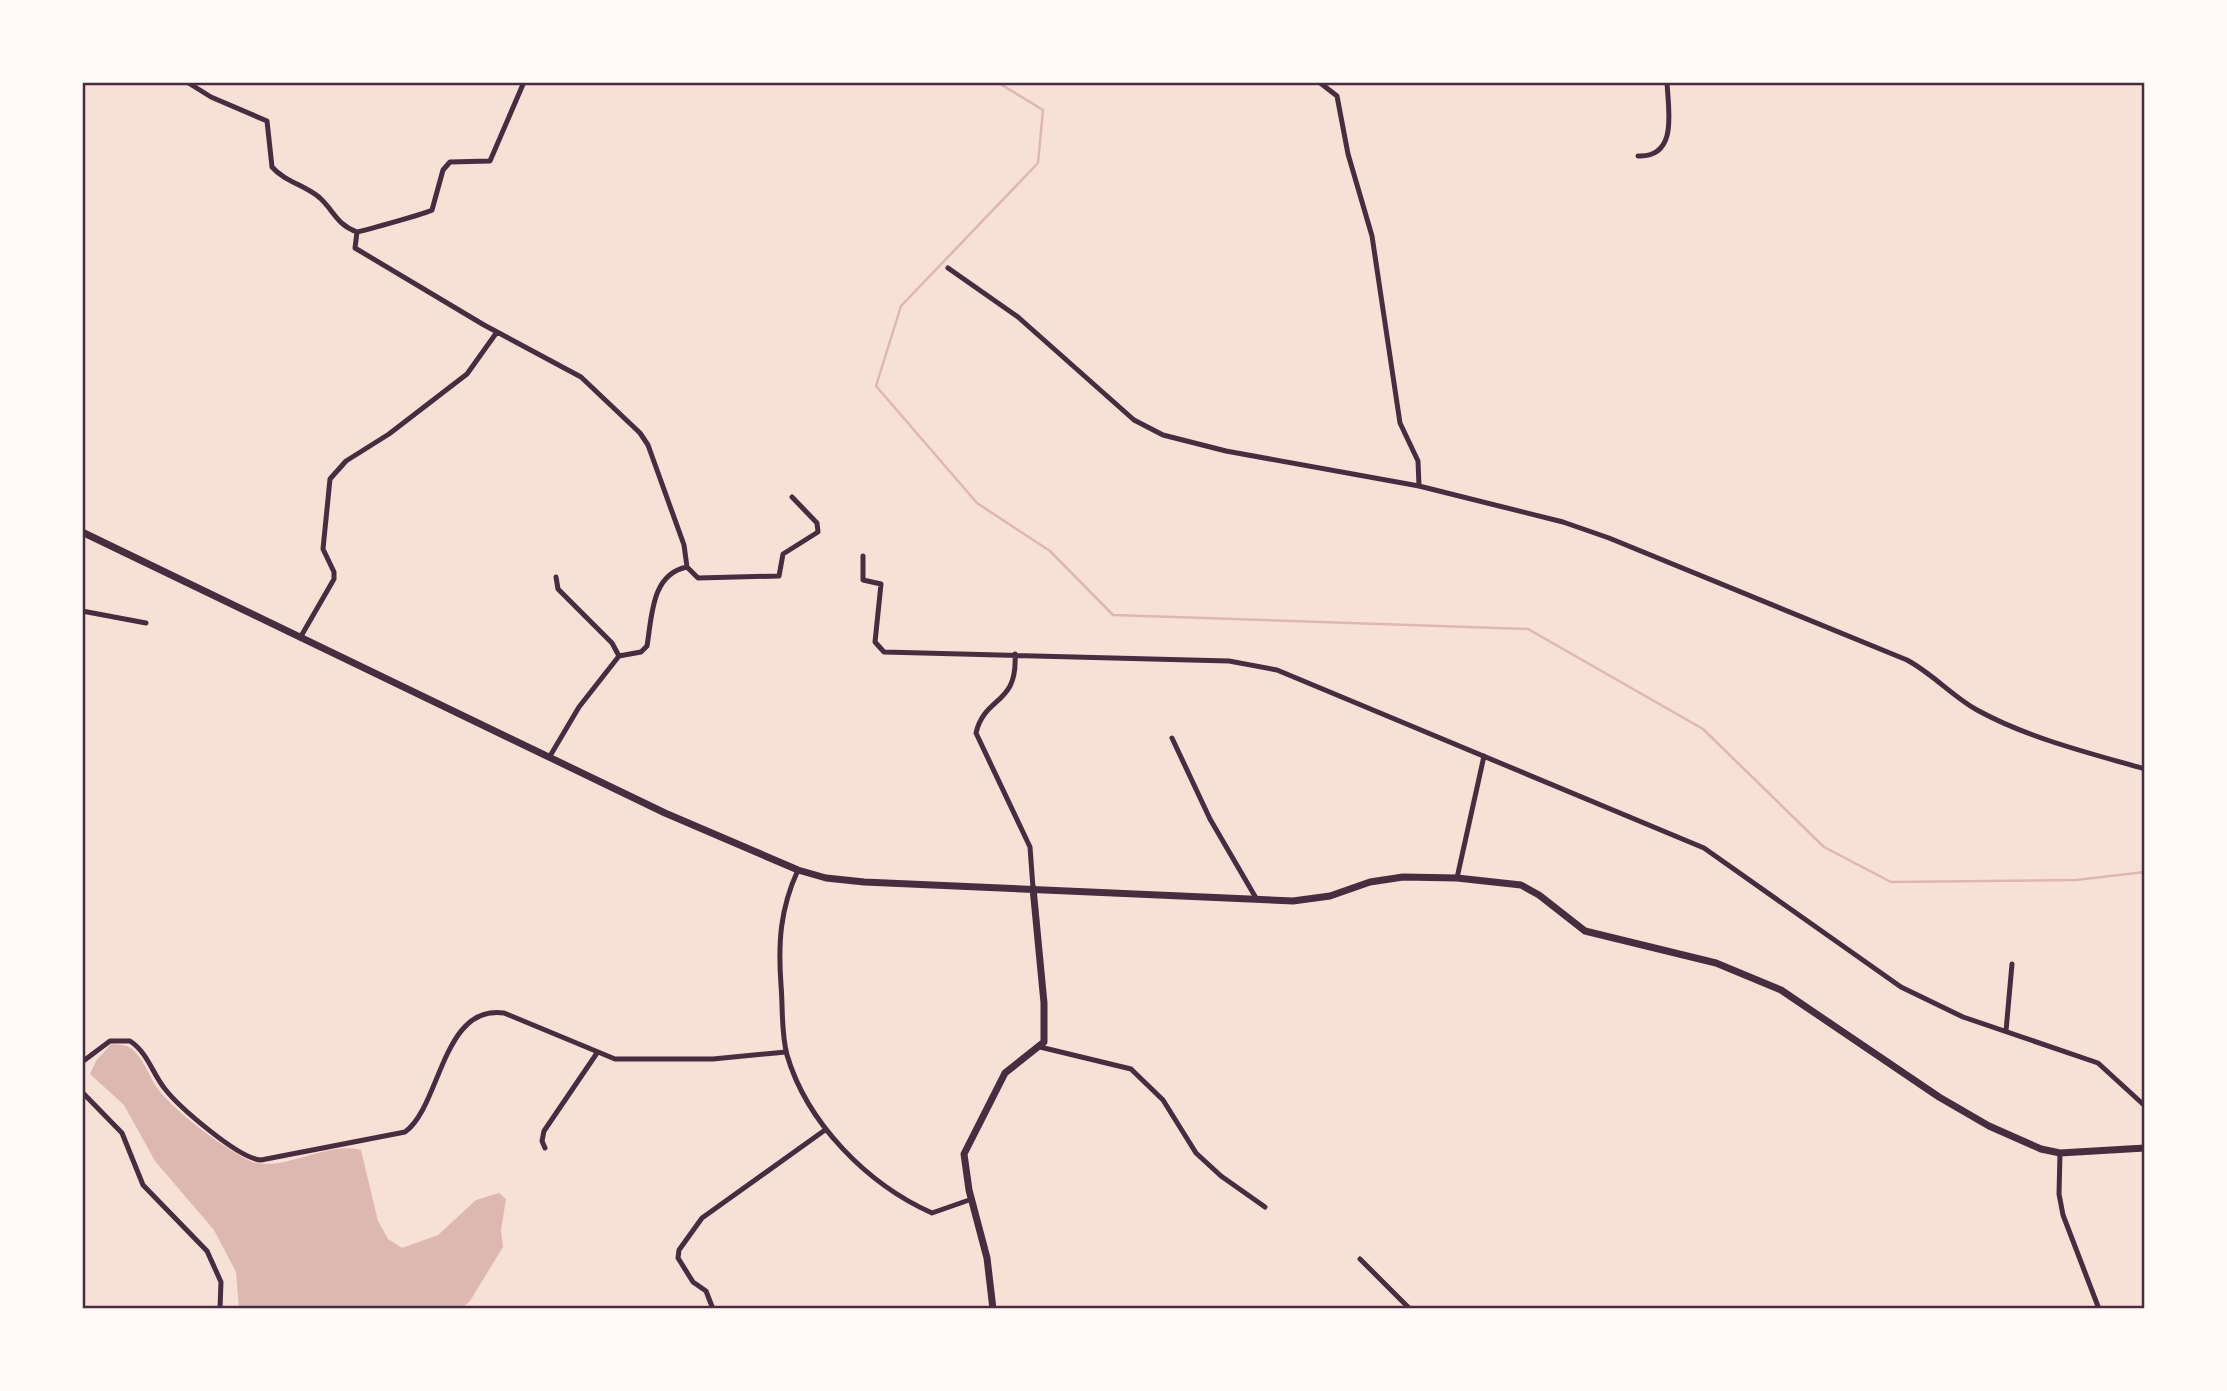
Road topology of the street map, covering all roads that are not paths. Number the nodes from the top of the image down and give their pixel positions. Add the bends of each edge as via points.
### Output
1 (187, 82) edge
2 (524, 82) edge
3 (1319, 82) edge
4 (1667, 82) edge
5 (1638, 156) dead end
6 (356, 232) junction
7 (948, 268) dead end
8 (497, 332) junction
9 (1419, 486) junction
10 (792, 497) dead end
11 (82, 531) edge
12 (863, 556) dead end
13 (687, 567) junction
14 (556, 577) dead end
15 (82, 611) edge
16 (146, 623) dead end
17 (300, 638) junction
18 (1015, 654) junction
19 (619, 656) junction
20 (1172, 738) dead end
21 (550, 756) junction
22 (1484, 756) junction
23 (2145, 769) edge
24 (798, 870) junction
25 (1457, 878) junction
26 (1033, 888) junction
27 (1256, 898) junction
28 (2012, 964) dead end
29 (2006, 1031) junction
30 (1040, 1047) junction
31 (786, 1052) junction
32 (597, 1053) junction
33 (82, 1062) edge
34 (82, 1092) edge
35 (2145, 1106) edge
36 (825, 1130) junction
37 (545, 1148) dead end
38 (2145, 1148) edge
39 (2060, 1153) junction
40 (972, 1199) junction
41 (1265, 1207) dead end
42 (1360, 1259) dead end
43 (220, 1309) edge
44 (713, 1309) edge
45 (993, 1309) edge
46 (1410, 1309) edge
47 (2099, 1309) edge

1 - 6 street via 267,121 272,167 322,200 343,227
2 - 6 street via 490,161 450,162 428,213
3 - 9 street via 1337,96 1372,236 1400,422 1418,461
4 - 5 street via 1666,141 1657,152
6 - 8 street via 354,243 359,250
7 - 9 street via 1018,317 1134,420 1163,435
8 - 13 street via 581,377 640,433 657,468 684,545
8 - 17 street via 467,374 346,461 330,480 323,549 334,579
9 - 23 street via 1609,538 1907,660 1993,718
10 - 13 street via 817,523 818,532 783,554 779,576 698,578
11 - 17 street
12 - 18 street via 863,580 881,584 875,642 884,652
13 - 19 street via 663,581 656,592 645,650
14 - 19 street via 558,589 612,643
15 - 16 street
17 - 21 street
18 - 22 street via 1257,665 1305,680
18 - 26 street via 1016,678 984,714 976,733 1030,847
19 - 21 street via 579,707
20 - 27 street via 1210,819
21 - 24 street via 665,813
22 - 25 street
22 - 29 street via 1704,848 1901,987 1963,1017
24 - 26 street via 864,882
24 - 31 street via 778,936
25 - 27 street via 1388,878 1310,899
25 - 39 street via 1529,888 1585,931 1716,963 1762,981 1828,1019 1960,1110 2041,1149
26 - 27 street
26 - 30 street via 1046,1027
28 - 29 street
29 - 35 street via 2098,1063
30 - 40 street via 1005,1073 969,1142 964,1154
30 - 41 street via 1131,1069 1163,1100 1196,1153
31 - 32 street via 624,1060
31 - 36 street via 796,1081
32 - 33 street via 504,1013 484,1014 466,1027 444,1060 417,1119 405,1132 261,1160 247,1157 178,1104 130,1041 110,1041
32 - 37 street via 544,1131
34 - 43 street via 122,1133 143,1185 206,1251 221,1282
36 - 40 street via 860,1165 922,1209 932,1213
36 - 44 street via 702,1218 679,1250 678,1258 693,1282 706,1291
38 - 39 street
39 - 47 street via 2063,1215
40 - 45 street via 987,1258
42 - 46 street

